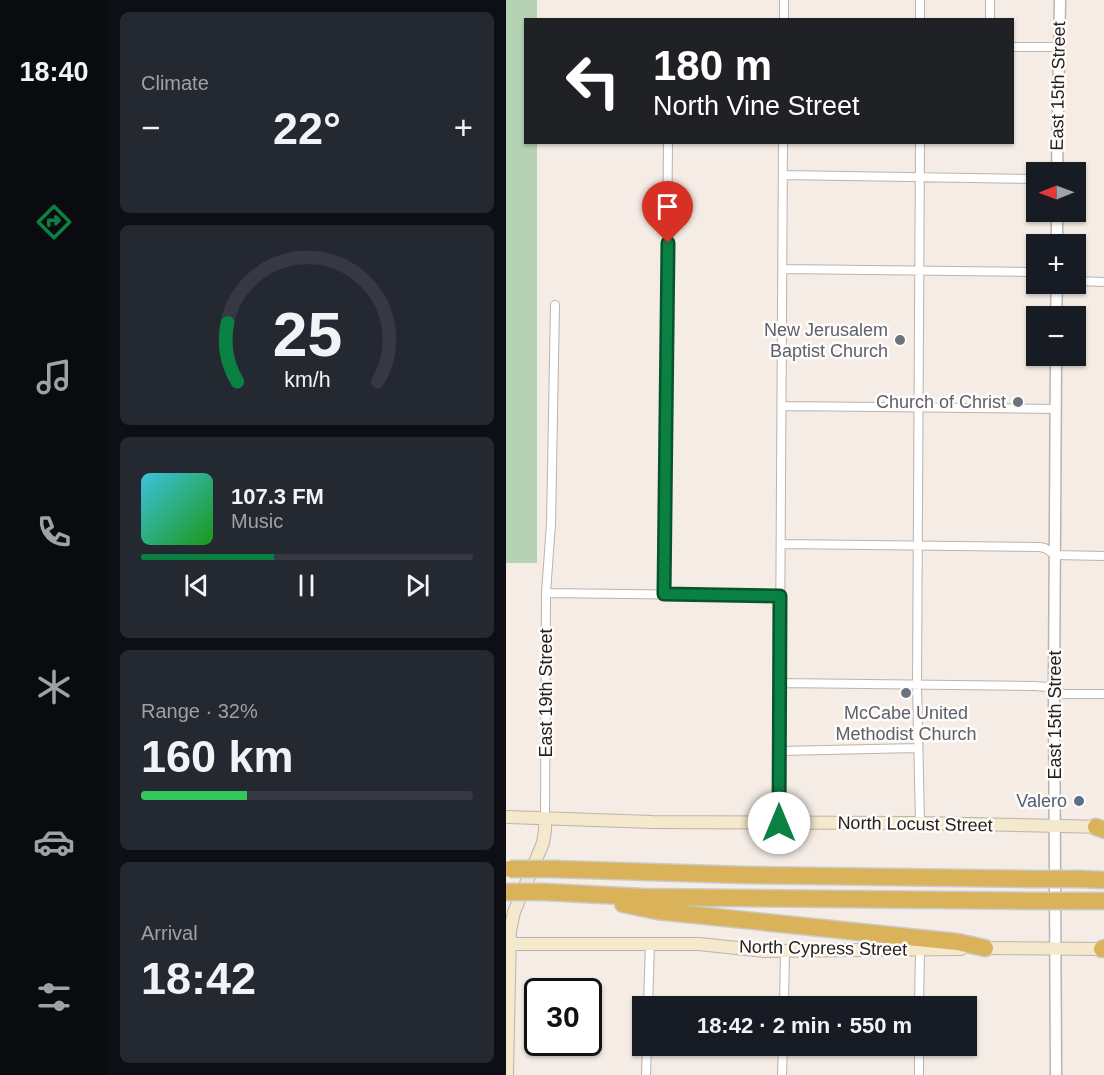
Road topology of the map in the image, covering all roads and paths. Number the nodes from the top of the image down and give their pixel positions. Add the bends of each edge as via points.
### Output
1 (784, 0) edge
2 (920, 0) edge
3 (990, 0) edge
4 (1060, 0) edge
5 (784, 18) edge
6 (920, 18) edge
7 (990, 18) edge
8 (1014, 47) edge
9 (1059, 47) junction
10 (668, 144) edge
11 (783, 144) edge
12 (920, 144) edge
13 (1057, 162) edge
14 (783, 175) junction
15 (921, 177) junction
16 (1026, 179) edge
17 (782, 269) junction
18 (920, 271) junction
19 (1026, 272) edge
20 (1086, 281) edge
21 (1104, 282) edge
22 (555, 305) dead end
23 (1056, 366) edge
24 (782, 406) junction
25 (919, 407) junction
26 (1056, 409) junction
27 (781, 544) junction
28 (918, 546) junction
29 (1055, 555) junction
30 (1104, 556) edge
31 (546, 593) junction
32 (664, 594) junction
33 (780, 596) junction
34 (780, 683) junction
35 (917, 685) junction
36 (1054, 690) junction
37 (1104, 694) edge
38 (918, 748) junction
39 (779, 752) junction
40 (506, 817) edge
41 (545, 818) junction
42 (779, 823) junction
43 (920, 823) junction
44 (1056, 827) junction
45 (1102, 828) edge
46 (508, 869) edge
47 (1104, 880) edge
48 (506, 892) edge
49 (579, 893) junction
50 (1104, 901) edge
51 (650, 943) junction
52 (508, 944) edge
53 (985, 948) junction
54 (1056, 948) junction
55 (1104, 949) edge
56 (785, 950) junction
57 (920, 950) junction
58 (648, 996) edge
59 (784, 996) edge
60 (919, 996) edge
61 (647, 1056) edge
62 (783, 1056) edge
63 (919, 1056) edge
64 (507, 1075) edge
65 (646, 1075) edge
66 (782, 1075) edge
67 (918, 1075) edge
68 (1056, 1075) edge

1 - 5 street
2 - 6 street
3 - 7 street
4 - 9 street, East 15th Street
8 - 9 street
9 - 13 street, East 15th Street
10 - 32 street
11 - 14 street
12 - 15 street
14 - 15 street
14 - 17 street
15 - 16 street
15 - 18 street
17 - 18 street
17 - 24 street
18 - 19 street
18 - 25 street
20 - 21 street
22 - 31 street, East 19th Street
23 - 26 street, East 15th Street
24 - 25 street
24 - 27 street
25 - 26 street
25 - 28 street
26 - 29 street, East 15th Street
27 - 28 street
27 - 33 street
28 - 29 street via 1039,547
28 - 35 street
29 - 30 street
29 - 36 street, East 15th Street
31 - 32 street
31 - 41 street, East 19th Street
32 - 33 street
33 - 34 street
34 - 35 street
34 - 39 street
35 - 36 street via 1035,686
35 - 38 street
36 - 37 street via 1064,694
36 - 44 street, East 15th Street
38 - 39 street
38 - 43 street
39 - 42 street
40 - 41 main road, North Locust Street
41 - 42 main road, North Locust Street
41 - 52 main road, East 19th Street via 543,843 511,922
42 - 43 main road, North Locust Street
43 - 44 main road, North Locust Street
44 - 45 main road, North Locust Street
44 - 54 street, East 15th Street
46 - 47 highway, bridge
48 - 49 highway, bridge
49 - 50 highway, bridge via 642,897
49 - 53 highway via 657,911
51 - 52 main road, North Cypress Street
51 - 56 main road, North Cypress Street
51 - 58 street
52 - 64 main road, East 19th Street
53 - 54 main road, North Cypress Street
53 - 57 main road, North Cypress Street
54 - 55 main road, North Cypress Street
54 - 68 street, East 15th Street
56 - 57 main road, North Cypress Street
56 - 59 street
57 - 60 street
61 - 65 street
62 - 66 street
63 - 67 street

